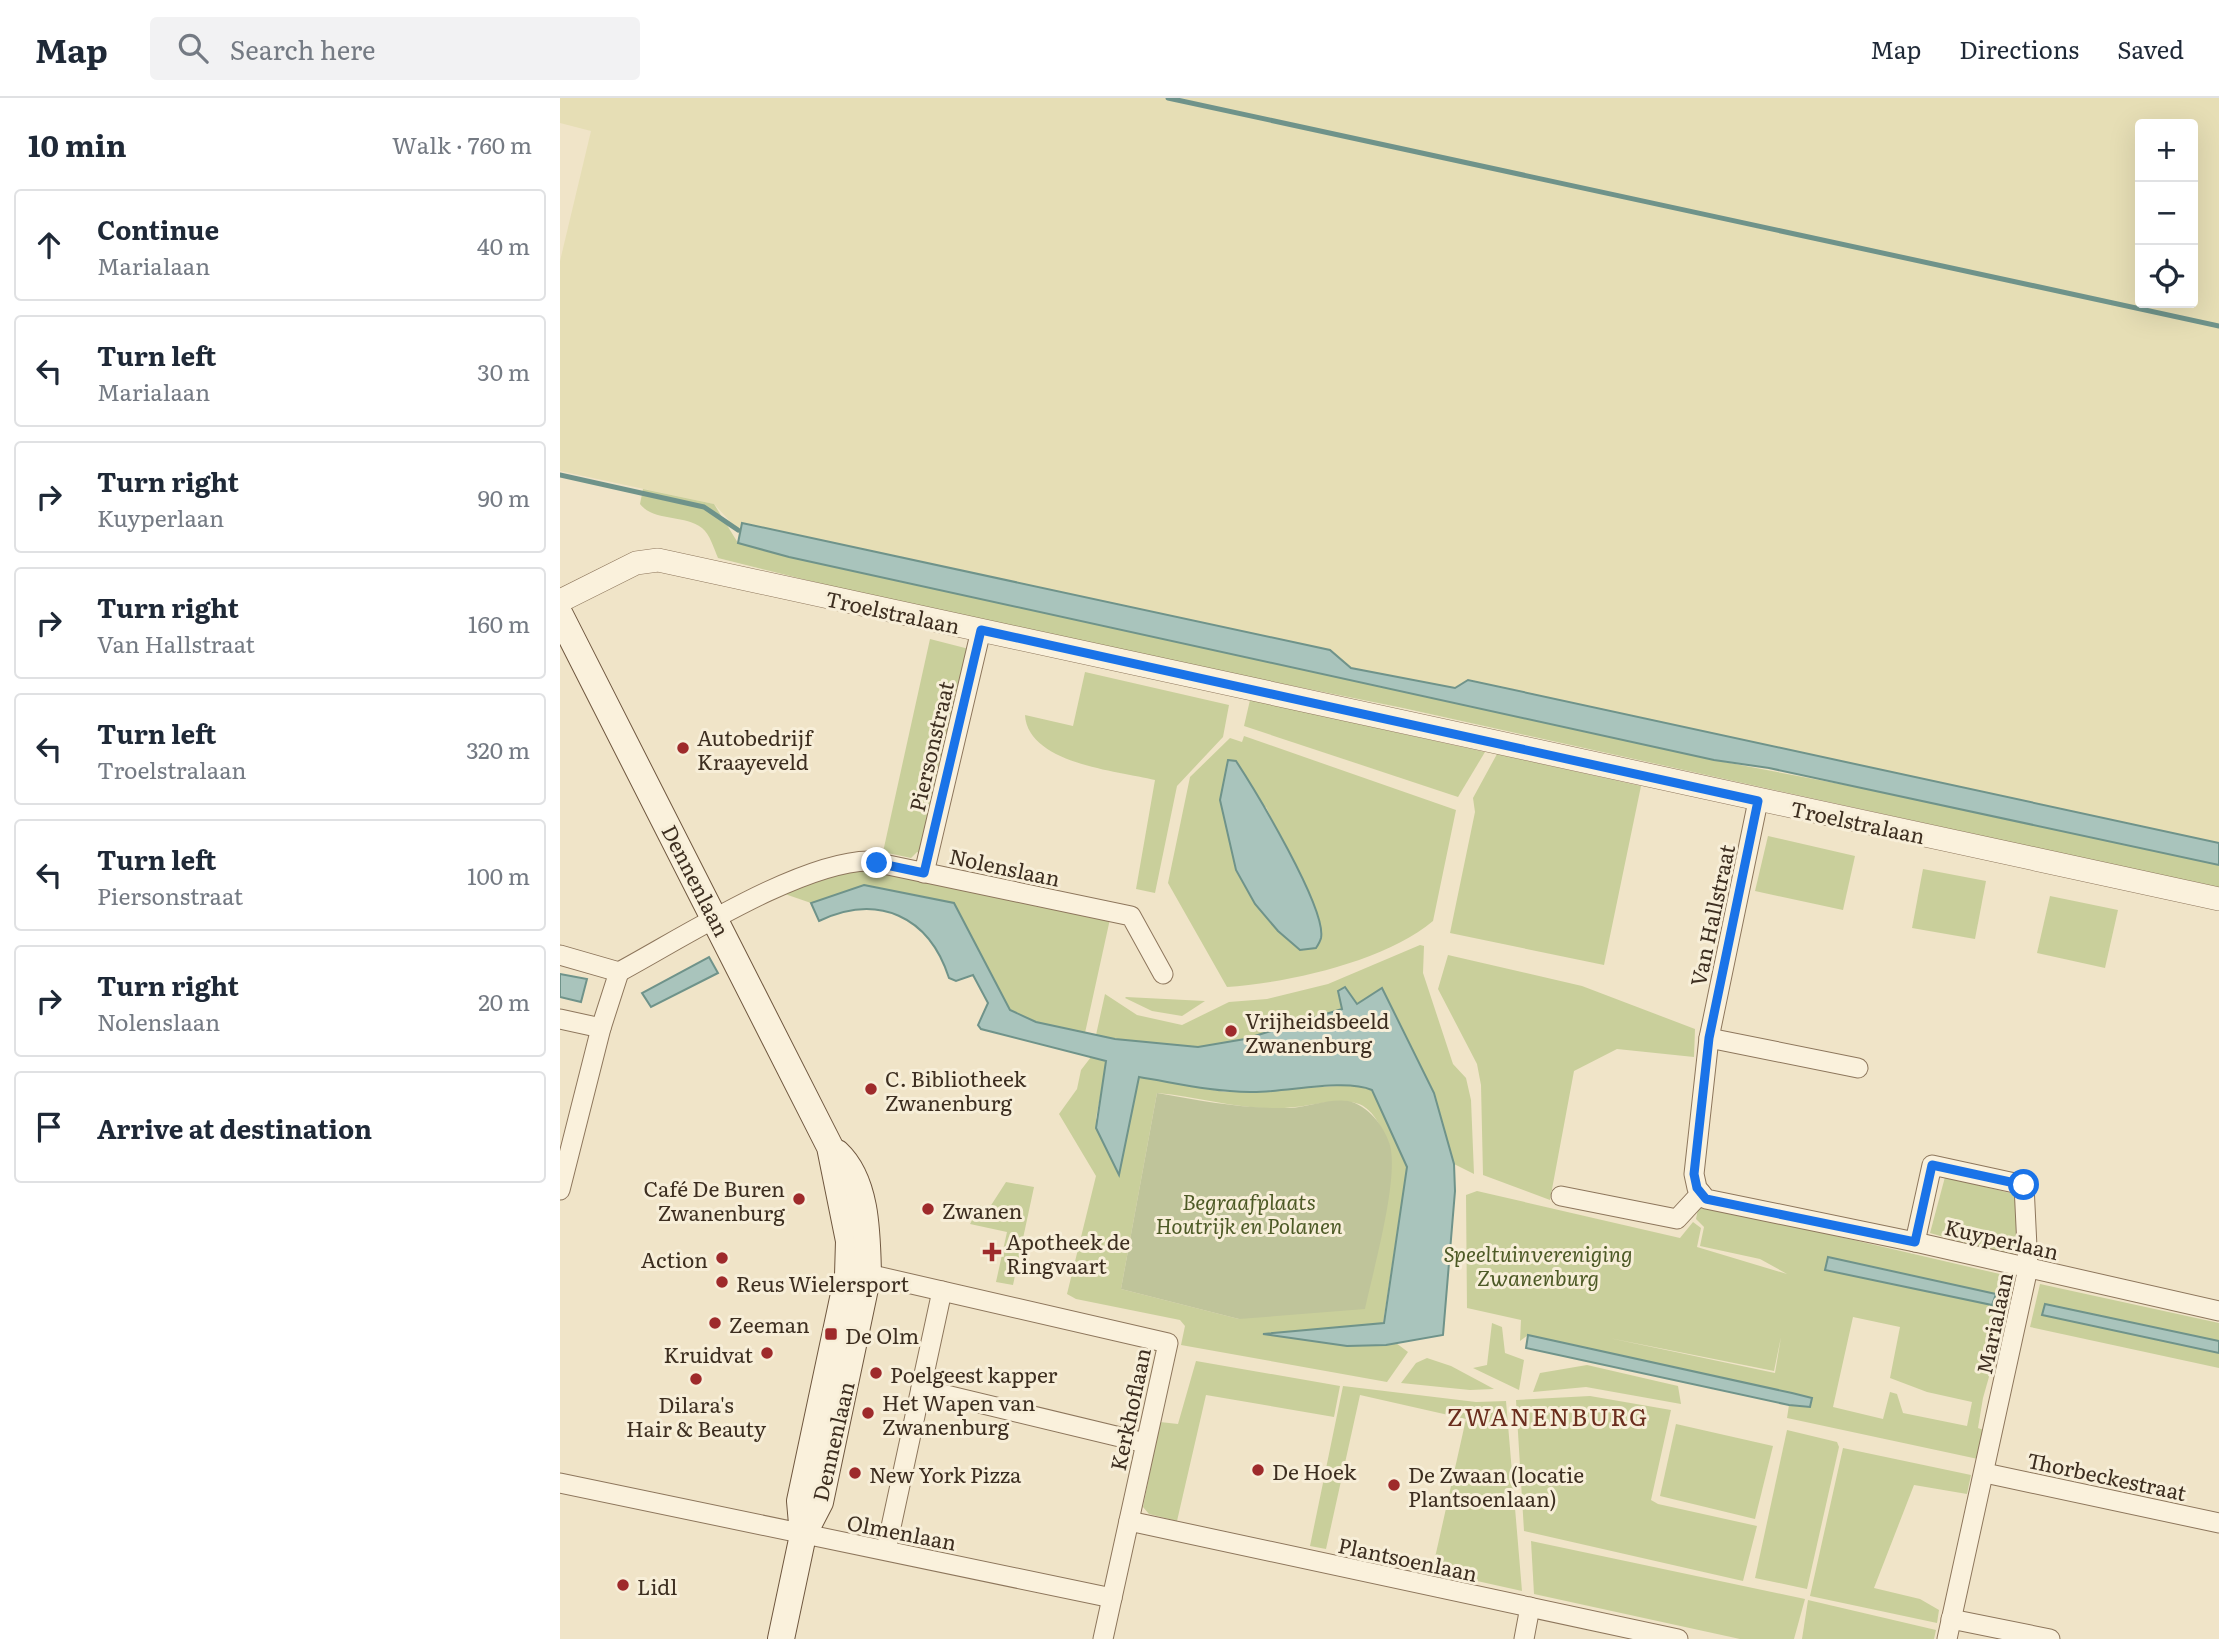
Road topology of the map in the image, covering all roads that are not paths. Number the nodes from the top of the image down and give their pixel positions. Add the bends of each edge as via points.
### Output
1 (560, 601) edge
2 (560, 615) edge
3 (981, 630) junction
4 (1758, 801) junction
5 (924, 873) junction
6 (2219, 899) edge
7 (717, 919) junction
8 (560, 956) edge
9 (619, 972) junction
10 (1163, 974) dead end
11 (560, 1018) edge
12 (601, 1028) junction
13 (1709, 1038) junction
14 (1858, 1068) dead end
15 (560, 1190) edge
16 (1699, 1191) junction
17 (1561, 1196) dead end
18 (1915, 1242) junction
19 (2028, 1268) junction
20 (858, 1275) junction
21 (942, 1290) junction
22 (2219, 1311) edge
23 (921, 1389) junction
24 (1145, 1443) junction
25 (1985, 1473) junction
26 (560, 1483) edge
27 (1129, 1521) junction
28 (2219, 1523) edge
29 (803, 1535) junction
30 (886, 1550) junction
31 (1112, 1598) junction
32 (1530, 1607) junction
33 (1951, 1619) junction
34 (781, 1639) edge
35 (1103, 1639) edge
36 (1524, 1639) edge
37 (1678, 1639) edge
38 (1947, 1639) edge
39 (2050, 1639) edge

1 - 3 street, Troelstralaan via 636,563 658,560
2 - 7 main road, Dennenlaan
3 - 4 street, Troelstralaan
3 - 5 street, Piersonstraat
4 - 6 street, Troelstralaan
4 - 13 street, Van Hallstraat
5 - 7 street, Nolenslaan via 869,861 848,862 776,889
5 - 10 street, Nolenslaan via 1131,916
7 - 9 street, Nolenslaan
7 - 20 main road, Dennenlaan via 831,1147
8 - 9 street
9 - 12 street
11 - 12 street
12 - 15 street
13 - 14 street
13 - 16 street, Van Hallstraat via 1694,1174
16 - 17 street via 1677,1219
16 - 18 street, Kuyperlaan via 1706,1199
18 - 19 street, Kuyperlaan
18 - 19 street, Marialaan via 1932,1165 2024,1185
19 - 22 street, Kuyperlaan
19 - 25 street, Marialaan
20 - 21 street, Kerkhoflaan
20 - 29 main road, Dennenlaan via 800,1501
21 - 23 street
21 - 24 street, Kerkhoflaan via 1168,1343
23 - 24 street
23 - 30 street
24 - 27 street, Kerkhoflaan
25 - 28 street, Thorbeckestraat
25 - 33 street, Marialaan
26 - 29 street, Olmenlaan
27 - 31 street, Kerkhoflaan
27 - 32 street, Plantsoenlaan
29 - 30 street, Olmenlaan
29 - 34 main road, Dennenlaan
30 - 31 street, Olmenlaan
31 - 35 street, Kerkhoflaan
32 - 36 street
32 - 37 street, Plantsoenlaan
33 - 38 street, Marialaan
33 - 39 street

